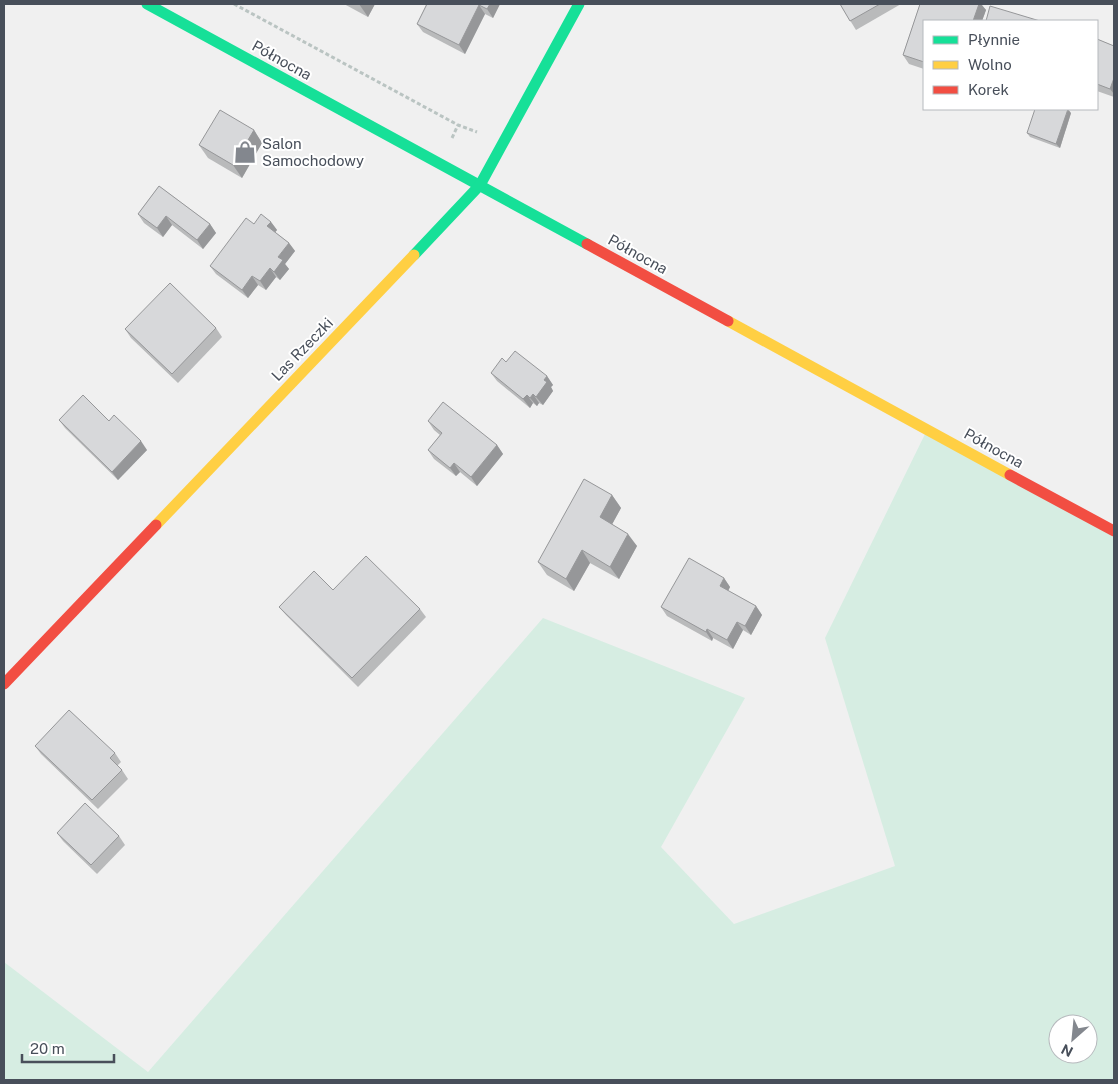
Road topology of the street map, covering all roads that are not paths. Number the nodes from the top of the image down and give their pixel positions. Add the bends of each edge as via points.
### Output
1 (147, 4) edge
2 (579, 4) edge
3 (480, 185) junction
4 (1114, 531) edge
5 (4, 684) edge

1 - 3 street, Północna
2 - 3 street, Las Rzeczki
3 - 4 street, Północna
3 - 5 street, Las Rzeczki

